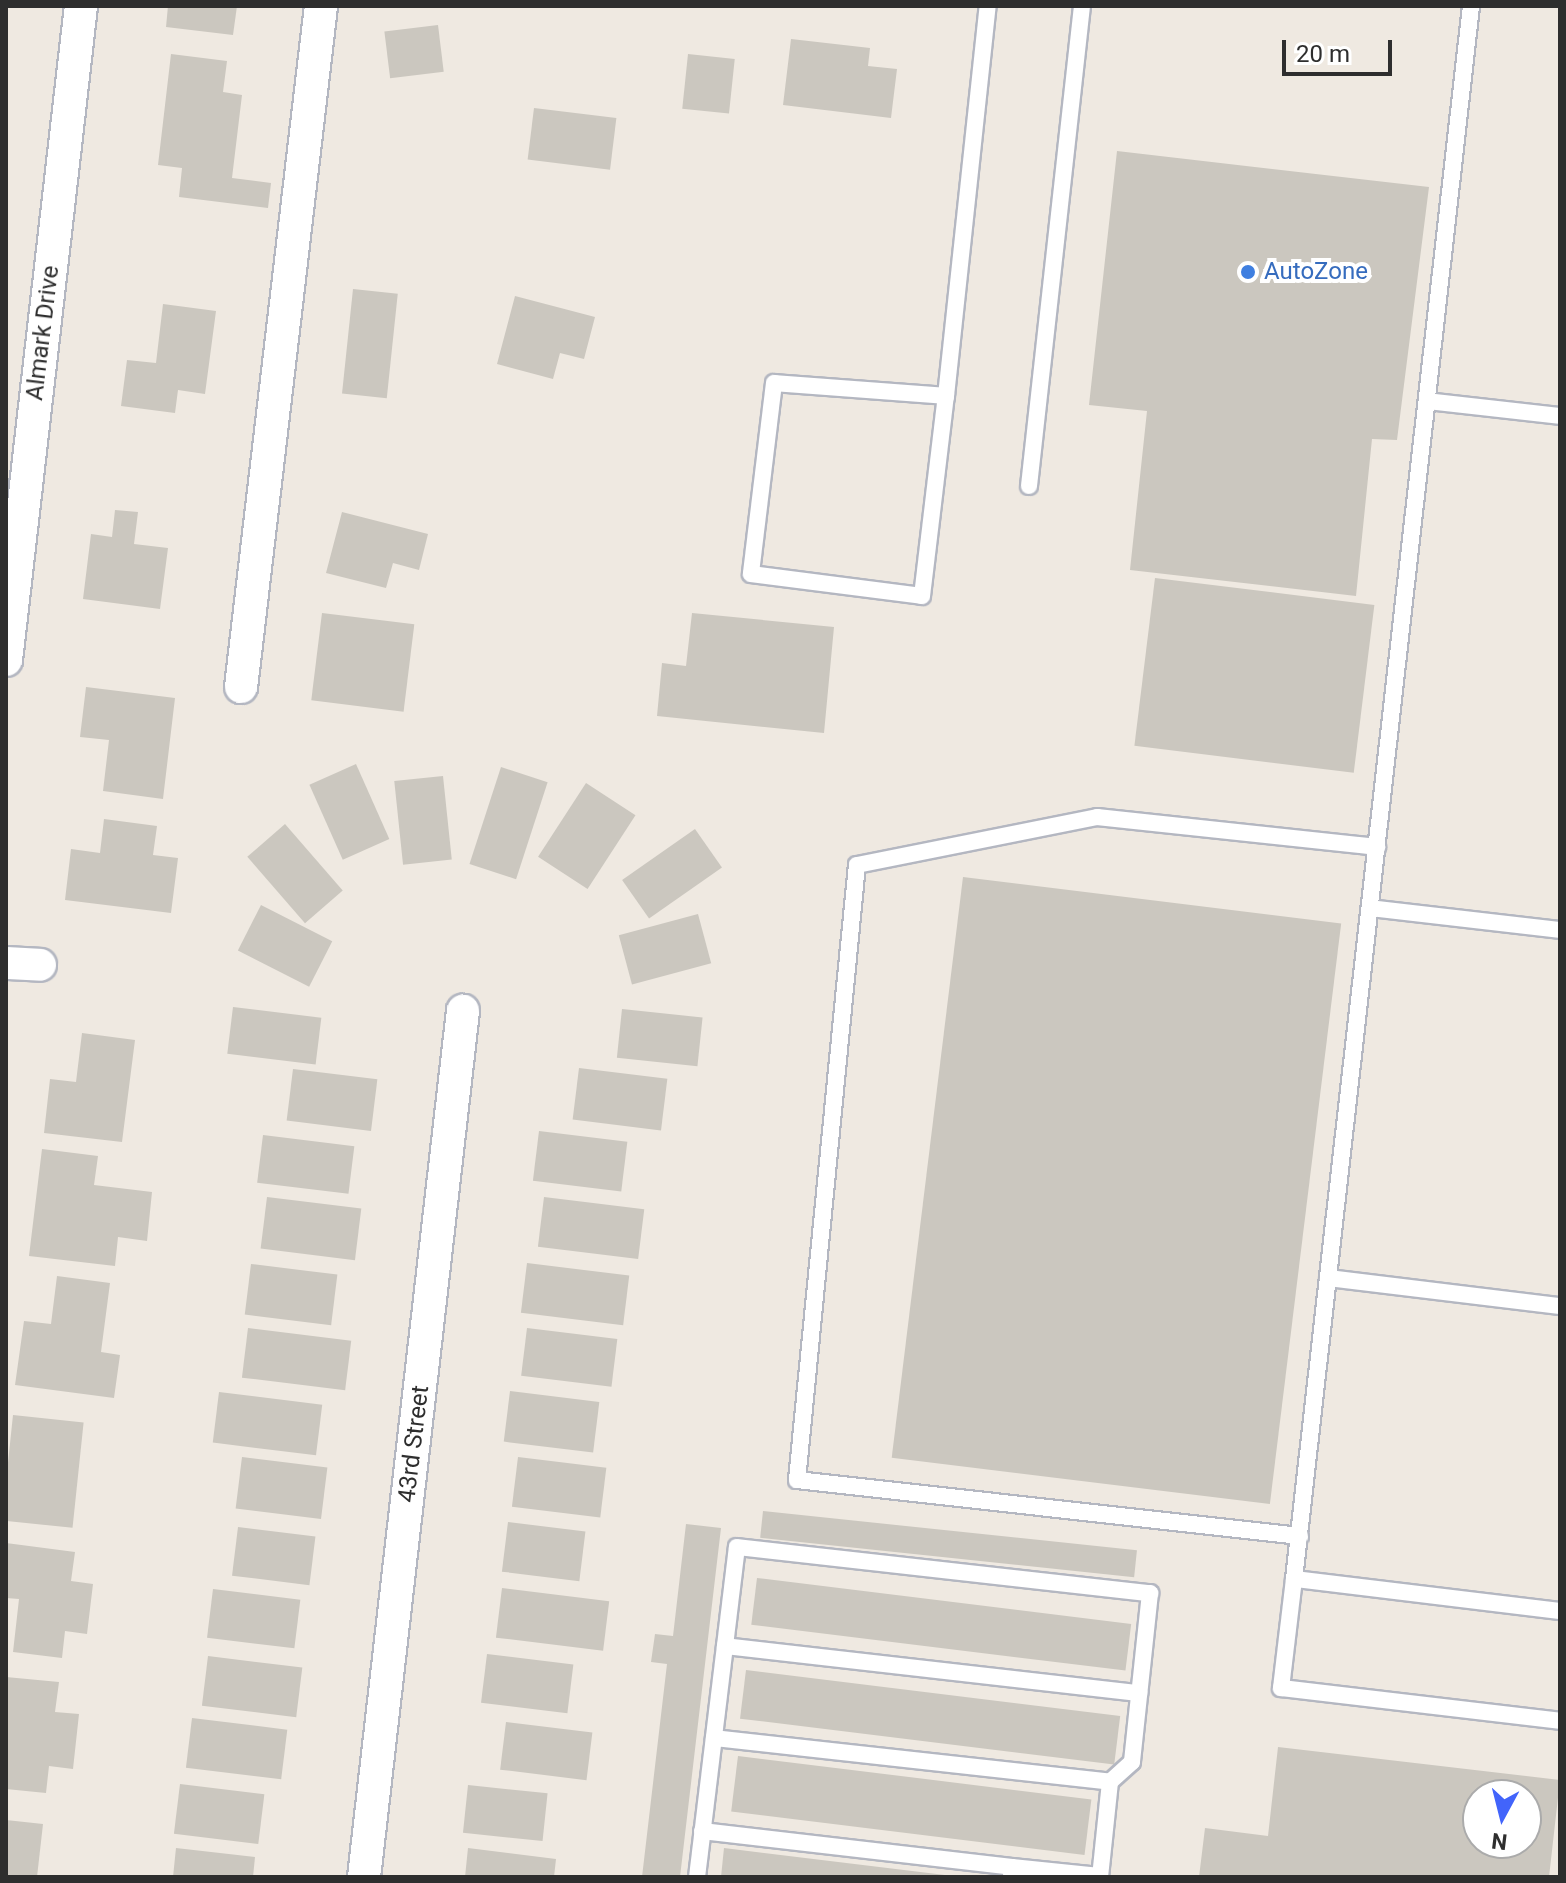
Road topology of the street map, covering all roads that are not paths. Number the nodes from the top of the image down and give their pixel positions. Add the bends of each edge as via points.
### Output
1 (81, 6) edge
2 (321, 6) edge
3 (988, 6) edge
4 (1082, 6) edge
5 (1471, 6) edge
6 (946, 396) junction
7 (1427, 401) junction
8 (1560, 416) edge
9 (1029, 486) dead end
10 (6, 660) edge
11 (241, 687) dead end
12 (1377, 847) junction
13 (1370, 908) junction
14 (1560, 930) edge
15 (6, 963) edge
16 (40, 965) dead end
17 (463, 1011) dead end
18 (1328, 1278) junction
19 (1560, 1306) edge
20 (1300, 1536) junction
21 (1294, 1579) junction
22 (1560, 1611) edge
23 (725, 1646) junction
24 (1139, 1693) junction
25 (1560, 1721) edge
26 (714, 1738) junction
27 (1110, 1782) junction
28 (702, 1831) junction
29 (1011, 1872) edge
30 (1100, 1876) edge
31 (364, 1877) edge
32 (697, 1877) edge

1 - 10 street, Almark Drive
2 - 11 street
3 - 6 lane
4 - 9 lane
5 - 7 lane
6 - 6 lane via 922,596 751,574 774,383
7 - 8 lane
7 - 12 lane
12 - 13 lane
12 - 20 lane via 1097,817 857,865 797,1480
13 - 14 lane
13 - 18 lane
15 - 16 street
17 - 31 street, 43rd Street
18 - 19 lane
18 - 20 lane
20 - 21 lane
21 - 22 lane
21 - 25 lane via 1281,1688
23 - 24 lane
23 - 24 lane via 737,1547 1150,1593
23 - 26 lane
24 - 27 lane via 1132,1762
26 - 27 lane
26 - 28 lane
27 - 30 lane
28 - 29 lane
28 - 32 lane
29 - 30 lane

